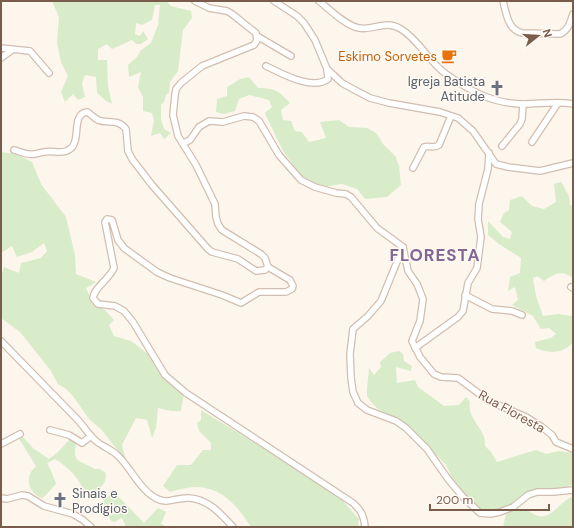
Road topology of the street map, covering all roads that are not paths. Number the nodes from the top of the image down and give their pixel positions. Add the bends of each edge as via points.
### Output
1 (195, 1) edge
2 (274, 1) edge
3 (319, 1) edge
4 (503, 1) edge
5 (573, 14) edge
6 (257, 36) junction
7 (1, 48) edge
8 (12, 50) junction
9 (291, 56) dead end
10 (1, 58) edge
11 (266, 66) dead end
12 (327, 69) junction
13 (49, 73) dead end
14 (558, 103) junction
15 (523, 104) junction
16 (573, 104) edge
17 (451, 116) junction
18 (532, 142) dead end
19 (184, 143) junction
20 (502, 146) dead end
21 (14, 150) dead end
22 (489, 153) junction
23 (495, 161) junction
24 (573, 163) edge
25 (413, 168) dead end
26 (488, 169) junction
27 (403, 247) junction
28 (268, 267) junction
29 (465, 295) junction
30 (522, 316) dead end
31 (1, 342) edge
32 (415, 348) junction
33 (50, 430) dead end
34 (20, 434) dead end
35 (91, 436) junction
36 (1, 444) edge
37 (573, 449) edge
38 (573, 490) edge
39 (1, 498) edge
40 (91, 527) edge
41 (233, 527) edge
42 (365, 527) edge

1 - 6 street via 209,8 227,11 253,30
2 - 12 street via 304,23 315,40
3 - 15 street via 357,28 385,24 401,29 444,73 474,92 484,97
4 - 5 street via 511,26 516,32 560,34 565,32
6 - 9 street
6 - 19 street via 254,45 202,66 176,89 173,115 178,136
7 - 8 street
8 - 10 street
8 - 13 street via 30,51
11 - 12 street via 317,84 328,79
12 - 17 street via 342,83 370,98
14 - 15 street
14 - 16 street
14 - 18 street
15 - 20 street via 520,124
17 - 22 street via 458,118 473,131
17 - 25 street via 439,145 424,147
19 - 27 street via 190,140 199,127 209,121 223,122 244,116 253,118 259,121 279,155 301,180 315,188 351,197 377,228
19 - 28 street via 216,204 216,217 222,230 261,254
21 - 28 street via 37,154 69,150 76,138 79,117 83,113 87,112 98,120 116,122 124,126 127,132 126,141 132,159 208,249 238,260 256,271
22 - 23 street
22 - 26 street
23 - 24 street via 508,167 540,171
23 - 26 street
26 - 29 street via 479,204 481,237 477,268 468,283
27 - 32 street via 408,272 417,284 423,299 420,321 412,341
27 - 38 street via 381,301 353,329 351,378 358,403 367,410 396,421 406,428 427,449 463,497 480,513 500,512 537,492
28 - 42 street via 290,280 292,289 286,292 259,292 241,303 157,272 121,244 109,218 105,222 114,268 94,293 95,302 115,306 124,311 165,375 186,393 353,503 361,511
29 - 30 street via 492,309 512,311
29 - 32 street via 461,314
31 - 35 street
32 - 37 street, Rua Floresta via 434,374 458,378 488,401 526,417 552,435 556,442
33 - 35 street via 82,442
34 - 36 street
35 - 41 street via 115,453 142,487 158,500 188,497 197,499 210,504
39 - 40 street via 28,496 44,506 73,514

